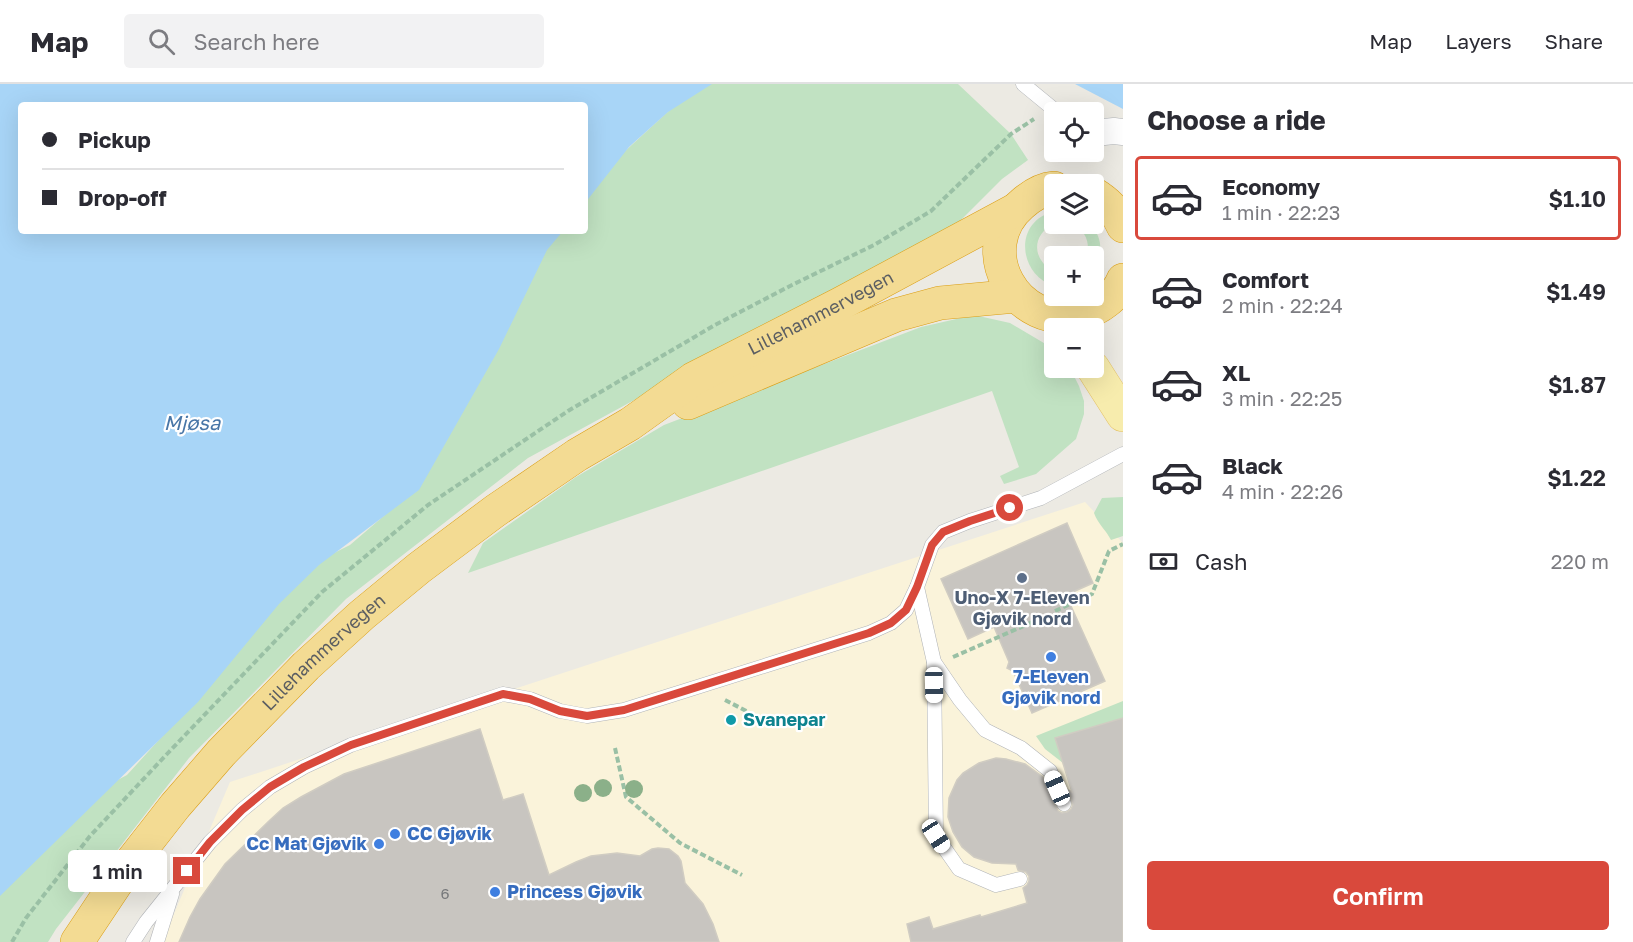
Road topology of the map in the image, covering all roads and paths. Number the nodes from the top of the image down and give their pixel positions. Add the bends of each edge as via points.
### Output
1 (1023, 84) edge
2 (1045, 102) edge
3 (1104, 132) edge
4 (1123, 132) edge
5 (1104, 187) edge
6 (1123, 187) edge
7 (1044, 190) edge
8 (1104, 201) edge
9 (1015, 210) junction
10 (1123, 226) edge
11 (1122, 287) edge
12 (1040, 312) edge
13 (1099, 378) edge
14 (1123, 416) edge
15 (630, 424) junction
16 (1123, 454) edge
17 (1123, 544) edge
18 (917, 587) junction
19 (1055, 611) dead end
20 (1035, 621) dead end
21 (953, 657) dead end
22 (934, 662) junction
23 (722, 699) dead end
24 (754, 715) dead end
25 (615, 748) dead end
26 (1064, 804) dead end
27 (742, 875) dead end
28 (1020, 879) dead end
29 (175, 886) junction
30 (77, 942) edge
31 (133, 942) edge
32 (157, 942) edge

1 - 2 lane
3 - 4 street
5 - 6 highway
7 - 9 highway, Lillehammervegen via 1030,196
8 - 10 highway
9 - 12 highway via 1005,226 1000,262 1006,280
9 - 15 highway, Lillehammervegen via 693,379
11 - 12 highway, Lillehammervegen via 1091,311 1071,317
12 - 15 highway, Lillehammervegen via 940,303 896,315 699,399
13 - 14 main road
15 - 30 highway, Lillehammervegen via 495,511 419,568 306,666 175,806 125,870
16 - 18 lane via 1041,498 943,532 932,545
17 - 19 path via 1109,551 1092,594
18 - 22 lane
18 - 29 lane via 906,610 891,623 869,633 624,710 587,716 503,694 351,745 270,787 210,842
20 - 21 path
22 - 26 lane via 985,730 1021,748 1050,771
22 - 28 lane via 936,836 958,869 996,885
23 - 24 path
25 - 27 path via 626,797 680,843
29 - 31 lane
29 - 32 lane

